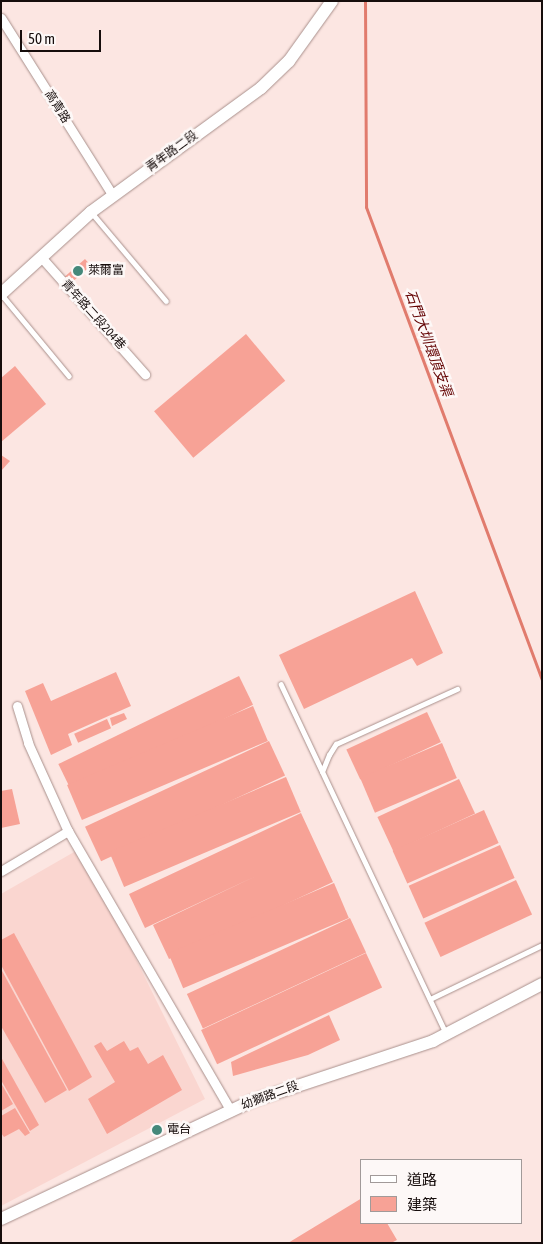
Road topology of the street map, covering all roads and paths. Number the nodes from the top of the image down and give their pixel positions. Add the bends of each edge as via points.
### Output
1 (332, 1) edge
2 (1, 18) edge
3 (113, 196) junction
4 (91, 212) junction
5 (41, 257) junction
6 (1, 294) edge
7 (166, 301) dead end
8 (145, 374) dead end
9 (69, 376) dead end
10 (281, 684) dead end
11 (457, 688) dead end
12 (17, 706) dead end
13 (322, 772) junction
14 (68, 831) junction
15 (1, 871) edge
16 (542, 946) edge
17 (542, 984) edge
18 (430, 999) junction
19 (446, 1034) junction
20 (231, 1111) junction
21 (1, 1219) edge

1 - 3 street, 青年路二段 via 289,61 261,88
2 - 3 street, 高青路
3 - 4 street, 青年路二段
4 - 5 street, 青年路二段
4 - 7 lane
5 - 6 street, 青年路二段
5 - 8 street, 青年路二段204巷
6 - 9 lane
10 - 13 lane
11 - 13 lane via 336,744
12 - 14 street via 28,743
13 - 18 lane
14 - 15 street
14 - 20 street
16 - 18 lane
17 - 19 street, 幼獅路二段
18 - 19 lane
19 - 20 street, 幼獅路二段
20 - 21 street, 幼獅路二段

